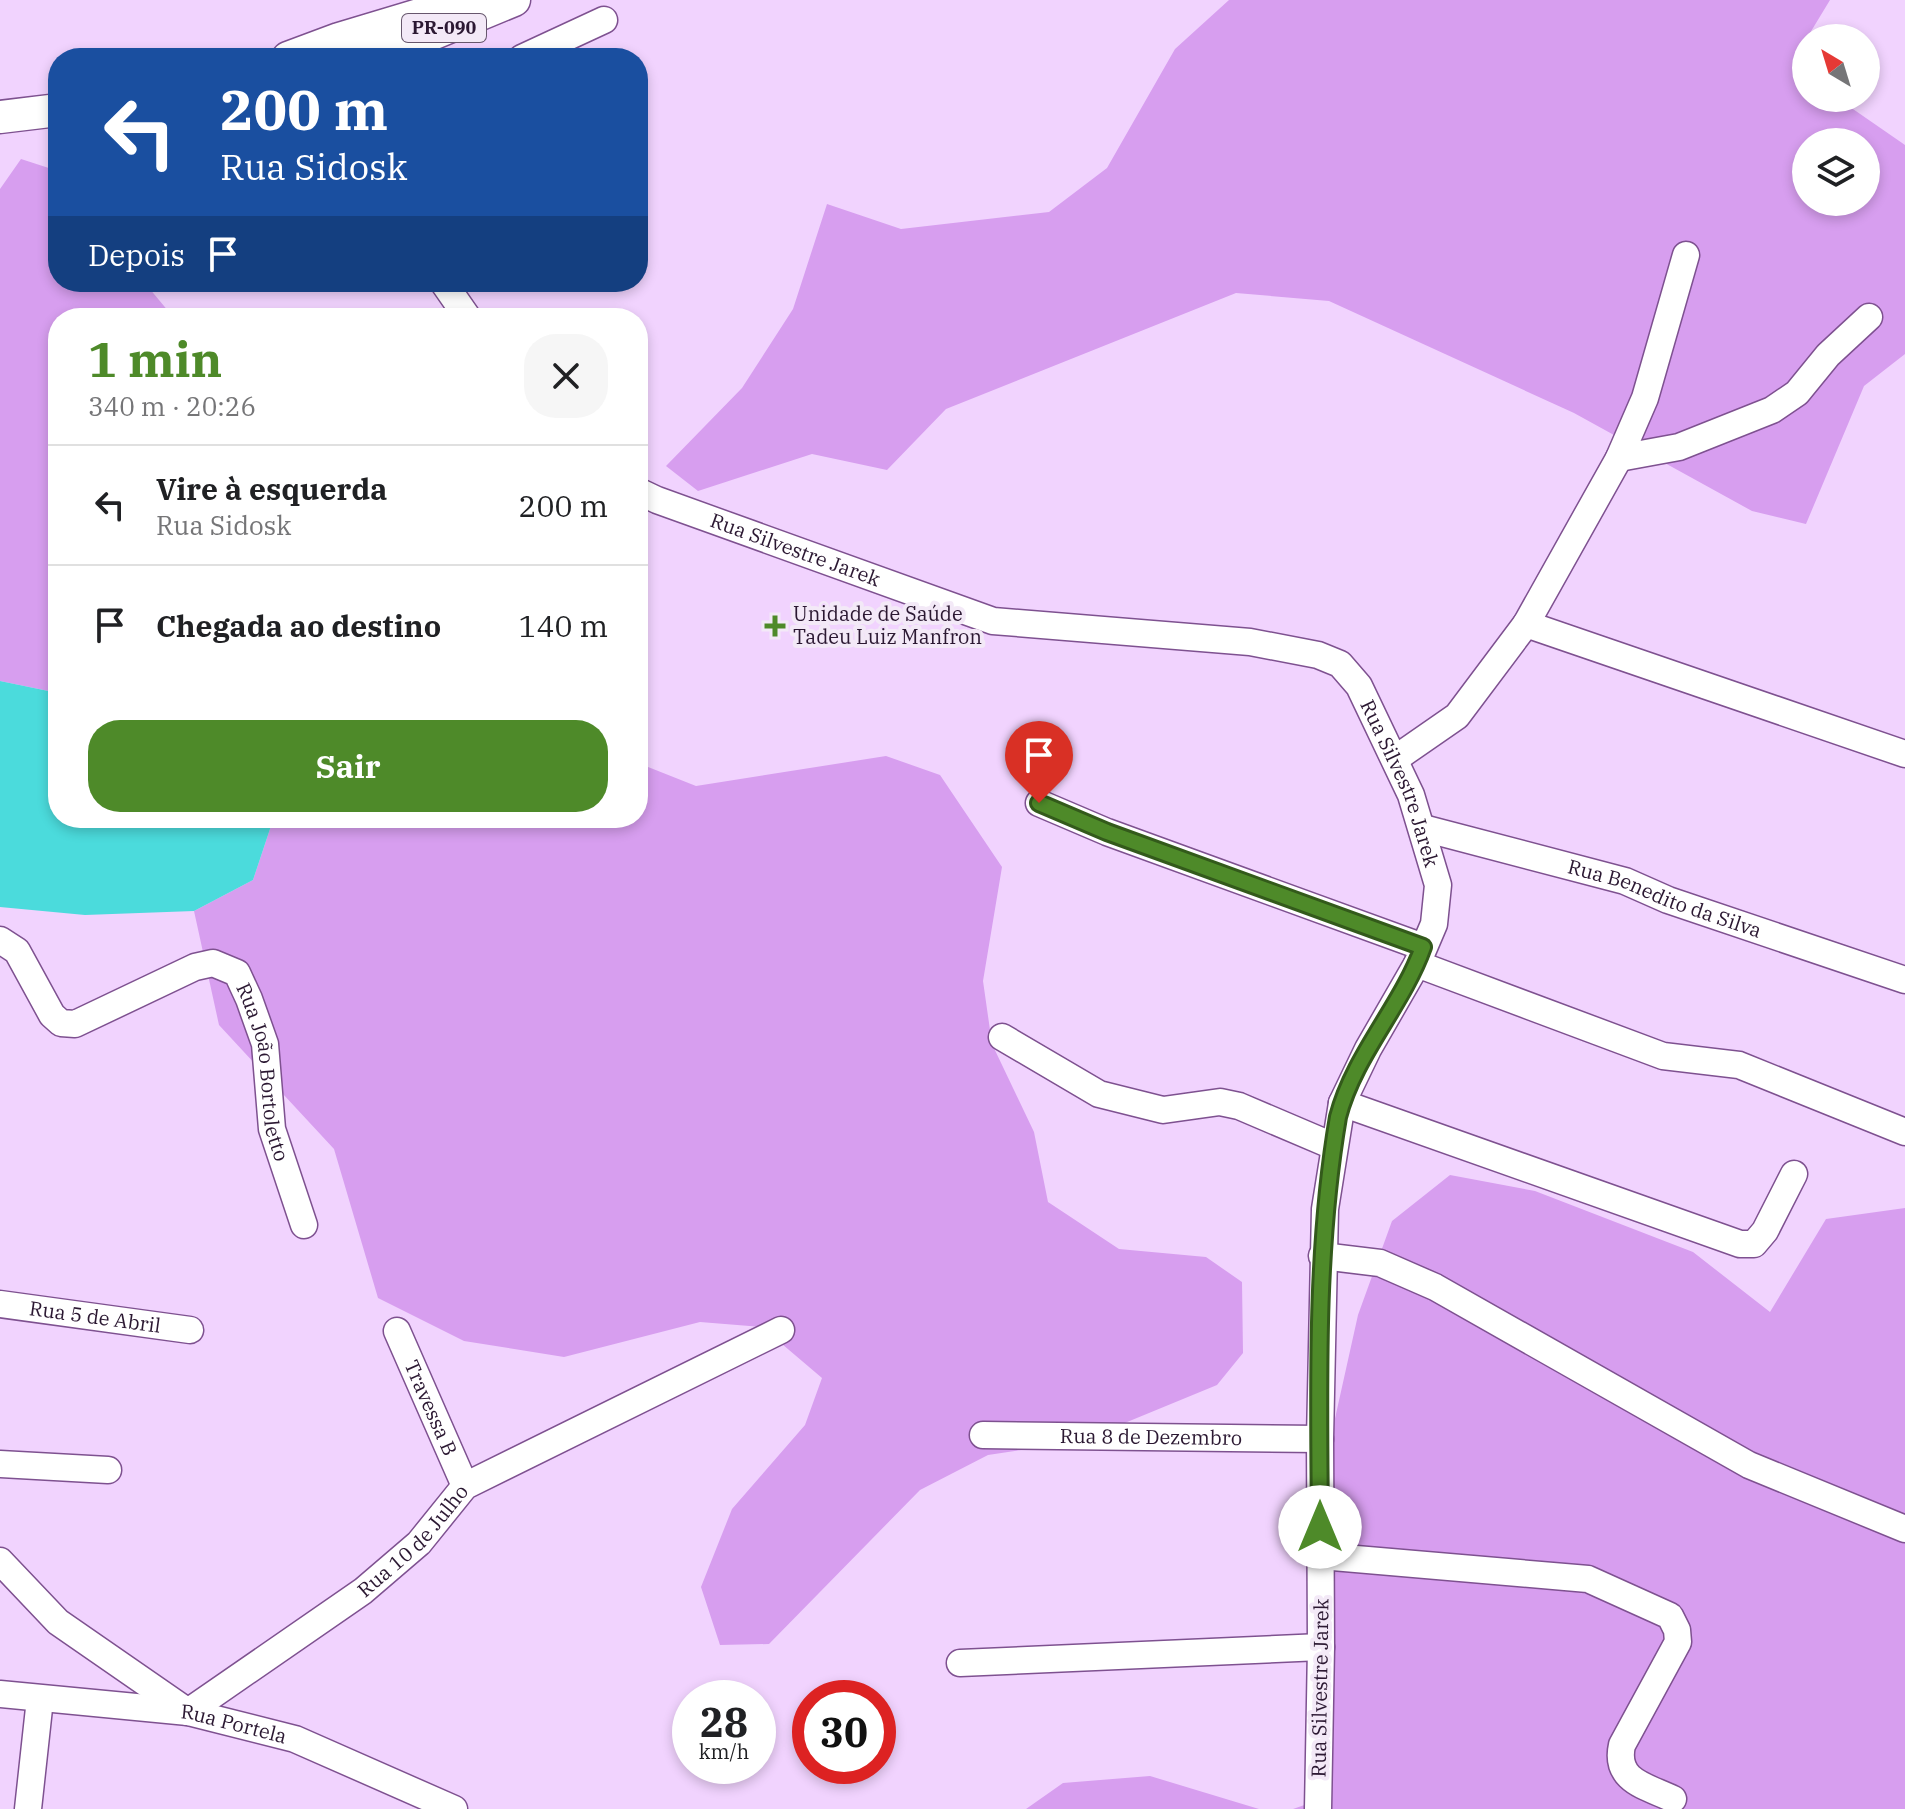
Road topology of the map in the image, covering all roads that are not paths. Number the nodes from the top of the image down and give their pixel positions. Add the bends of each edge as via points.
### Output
1 (469, 0) edge
2 (514, 0) edge
3 (604, 20) dead end
4 (345, 48) edge
5 (398, 48) edge
6 (544, 48) edge
7 (48, 111) edge
8 (0, 117) edge
9 (1686, 255) dead end
10 (1869, 317) dead end
11 (1619, 458) junction
12 (648, 496) edge
13 (1526, 624) junction
14 (1905, 754) edge
15 (1395, 759) junction
16 (1039, 803) dead end
17 (1423, 828) junction
18 (0, 940) edge
19 (1420, 955) junction
20 (1905, 980) edge
21 (1002, 1037) dead end
22 (1342, 1103) junction
23 (1905, 1132) edge
24 (1333, 1146) junction
25 (1794, 1174) dead end
26 (304, 1225) dead end
27 (1322, 1256) junction
28 (0, 1304) edge
29 (190, 1330) dead end
30 (781, 1330) dead end
31 (397, 1331) dead end
32 (983, 1435) dead end
33 (1320, 1439) junction
34 (0, 1464) edge
35 (108, 1470) dead end
36 (465, 1486) junction
37 (1905, 1529) edge
38 (1321, 1556) junction
39 (0, 1561) edge
40 (1321, 1647) junction
41 (960, 1663) dead end
42 (0, 1694) edge
43 (40, 1699) junction
44 (188, 1712) junction
45 (1673, 1799) dead end
46 (28, 1809) edge
47 (454, 1809) edge
48 (1318, 1809) edge

1 - 4 main road, PR-090
2 - 5 main road, PR-090
3 - 6 street
7 - 8 main road
9 - 11 street via 1645,398
10 - 11 street via 1797,393 1772,410 1679,447
11 - 13 street
12 - 15 street, Rua Silvestre Jarek via 993,621 1250,642 1318,655 1340,664 1359,686
13 - 14 street
13 - 15 street via 1457,716
15 - 17 street, Rua Silvestre Jarek
16 - 19 street
17 - 19 street, Rua Silvestre Jarek via 1438,885 1434,924
17 - 20 street, Rua Benedito da Silva via 1625,881
18 - 26 street, Rua João Bortoletto via 17,951 61,1023 75,1024 195,967 213,963 237,973 265,1044 272,1129
19 - 22 street, Rua Silvestre Jarek
19 - 23 street via 1663,1056 1739,1065
21 - 24 street via 1099,1094 1163,1110 1220,1102 1239,1106
22 - 24 street, Rua Silvestre Jarek
22 - 25 street via 1740,1244 1754,1244 1765,1231
24 - 27 street, Rua Silvestre Jarek
27 - 33 street, Rua Silvestre Jarek
27 - 37 street via 1380,1263 1435,1287 1749,1465
28 - 29 street, Rua 5 de Abril
30 - 36 street, Rua 10 de Julho
31 - 36 street, Travessa B
32 - 33 street, Rua 8 de Dezembro
33 - 38 street, Rua Silvestre Jarek
34 - 35 street
36 - 44 street, Rua 10 de Julho via 419,1543 363,1591
38 - 40 street, Rua Silvestre Jarek
38 - 45 street via 1588,1579 1670,1616 1678,1642 1622,1745 1620,1766
39 - 44 street via 58,1622
40 - 41 street
40 - 48 street, Rua Silvestre Jarek
42 - 43 street, Rua Portela
43 - 44 street, Rua Portela
43 - 46 street
44 - 47 street, Rua Portela via 295,1739

